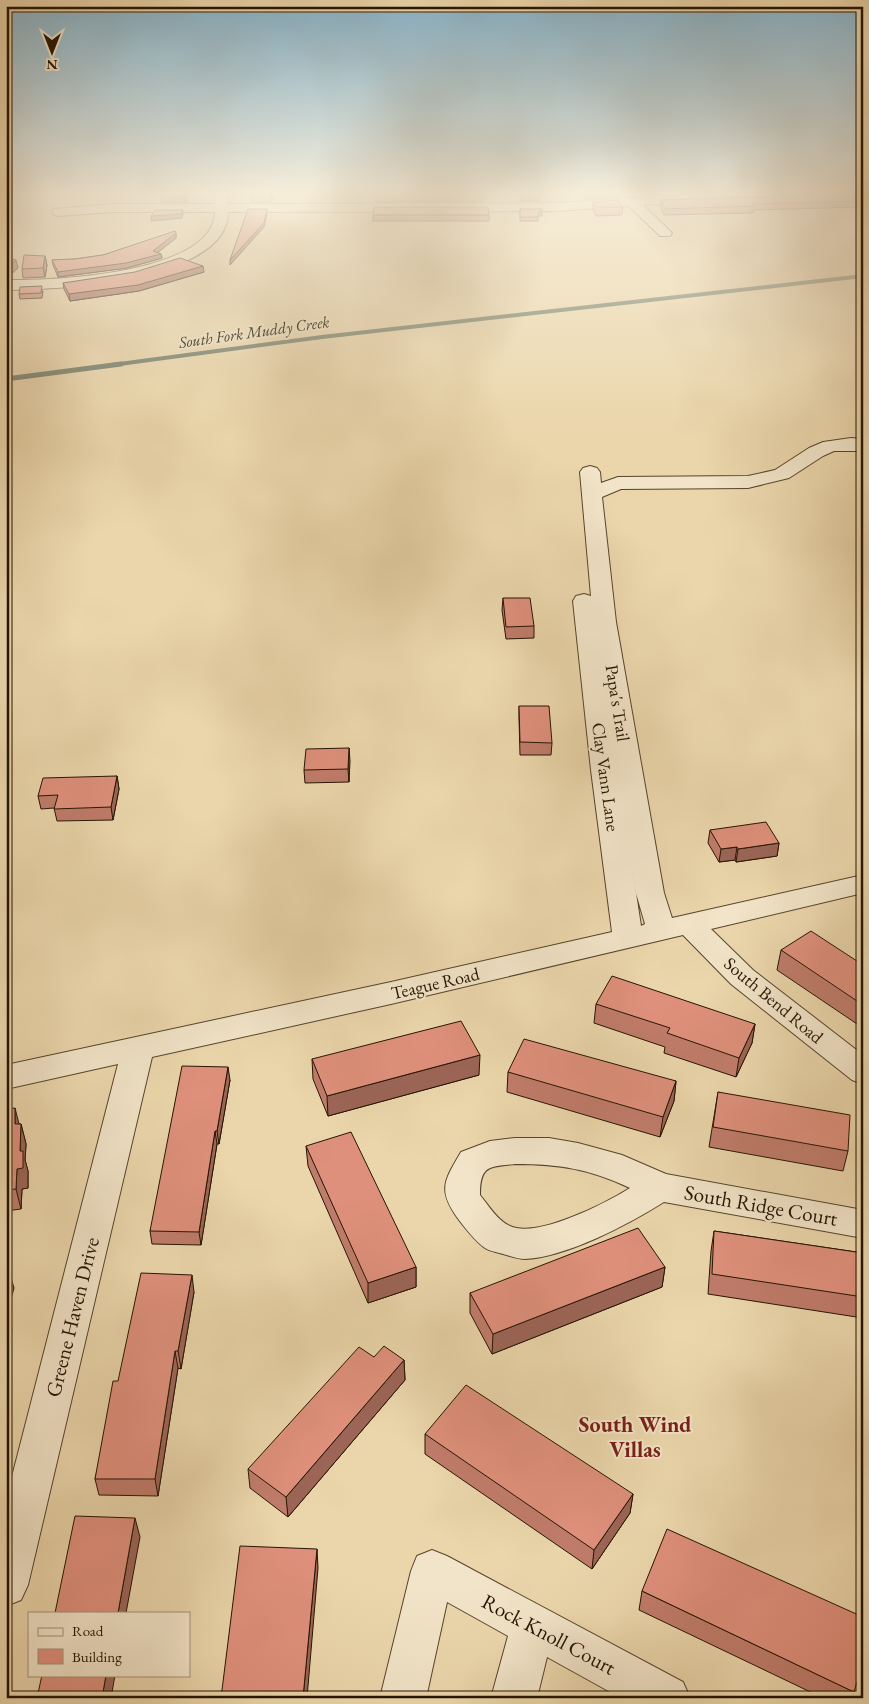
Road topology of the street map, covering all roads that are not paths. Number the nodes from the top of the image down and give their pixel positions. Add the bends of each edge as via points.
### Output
1 (140, 271) edge
2 (6, 285) edge
3 (860, 456) edge
4 (825, 467) dead end
5 (782, 474) junction
6 (579, 555) dead end
7 (863, 884) edge
8 (675, 928) junction
9 (628, 939) junction
10 (138, 1048) junction
11 (863, 1072) edge
12 (6, 1076) edge
13 (660, 1187) junction
14 (863, 1224) edge
15 (6, 1586) edge
16 (533, 1626) junction
17 (403, 1698) edge
18 (514, 1698) edge
19 (667, 1698) edge

1 - 2 street via 52,284
3 - 5 street via 851,444 830,446
4 - 5 street
5 - 8 street, Papa's Trail via 748,482 590,483 608,641 650,893
6 - 9 street, Clay Vann Lane
7 - 8 street, Teague Road
8 - 9 street, Teague Road
8 - 11 street, South Bend Road
9 - 10 street, Teague Road
10 - 12 street, Teague Road
10 - 15 street, Greene Haven Drive
13 - 13 street, South Ridge Court via 621,1211 547,1241 523,1244 498,1238 463,1198 463,1180 473,1161 490,1154 515,1151 549,1151 578,1156 610,1164
13 - 14 street, South Ridge Court
16 - 17 street, Rock Knoll Court via 432,1571
16 - 18 street
16 - 19 street, Rock Knoll Court

